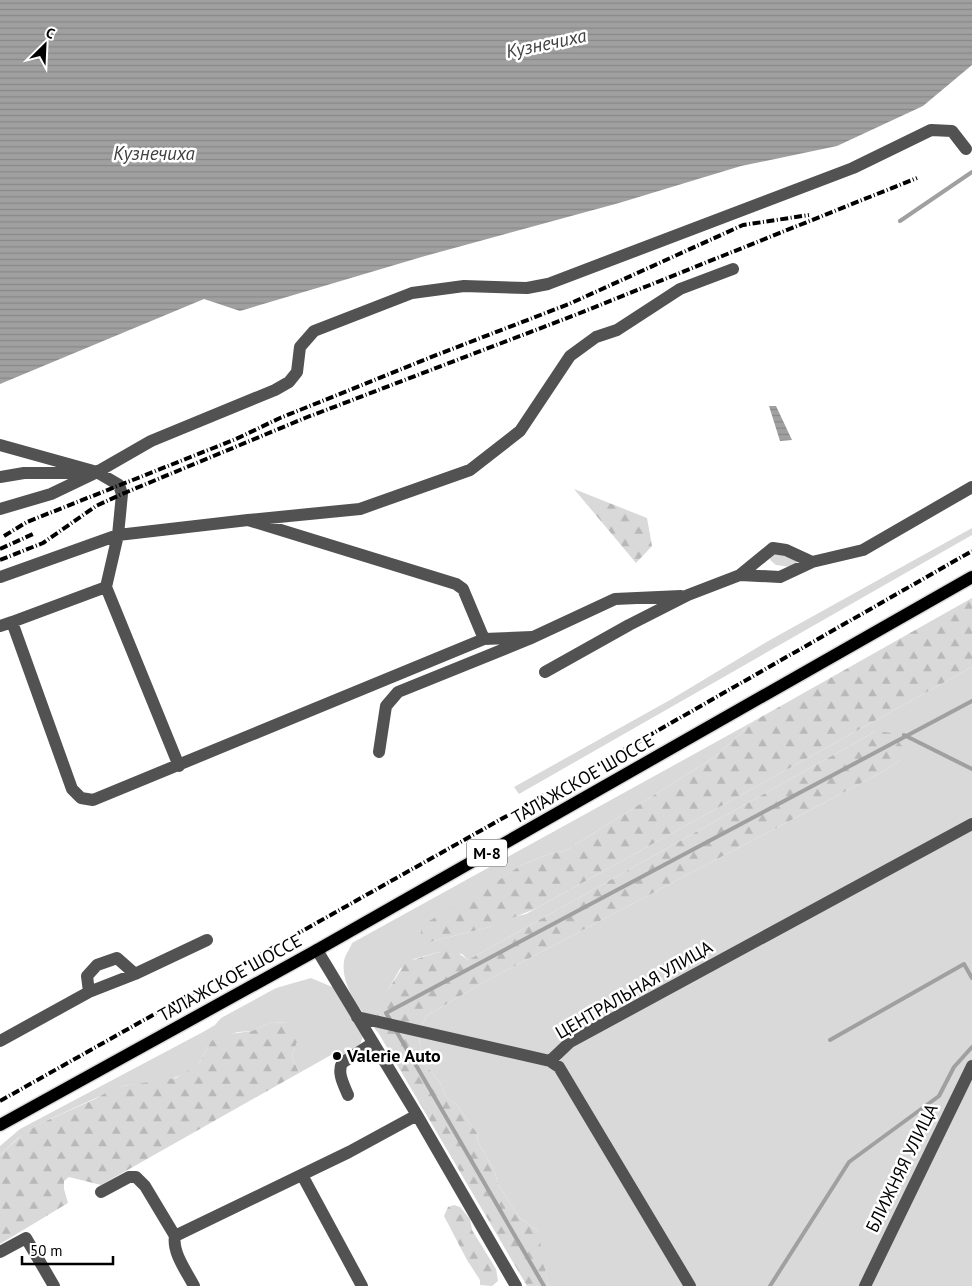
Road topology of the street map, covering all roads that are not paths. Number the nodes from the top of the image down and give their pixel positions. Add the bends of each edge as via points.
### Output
1 (966, 149) dead end
2 (733, 269) dead end
3 (0, 445) edge
4 (96, 472) junction
5 (0, 476) edge
6 (972, 486) edge
7 (0, 509) edge
8 (248, 520) junction
9 (118, 535) junction
10 (812, 562) junction
11 (740, 575) junction
12 (0, 577) edge
13 (972, 577) edge
14 (106, 587) junction
15 (688, 595) junction
16 (6, 624) edge
17 (532, 637) junction
18 (484, 639) junction
19 (545, 672) dead end
20 (379, 752) dead end
21 (179, 766) junction
22 (972, 824) edge
23 (208, 940) dead end
24 (317, 950) junction
25 (134, 974) junction
26 (89, 992) junction
27 (357, 1017) junction
28 (0, 1041) edge
29 (373, 1043) junction
30 (550, 1061) junction
31 (972, 1066) edge
32 (348, 1095) dead end
33 (417, 1115) junction
34 (0, 1125) edge
35 (302, 1175) junction
36 (101, 1192) dead end
37 (175, 1236) junction
38 (0, 1252) edge
39 (54, 1286) edge
40 (194, 1286) edge
41 (362, 1286) edge
42 (516, 1286) edge
43 (690, 1286) edge
44 (865, 1286) edge

1 - 4 lane via 952,131 931,130 853,168 548,284 527,288 464,286 412,293 314,331 300,347 297,372 289,382 275,390 151,441
2 - 8 lane via 680,289 617,330 596,337 570,356 520,431 470,470 360,509
3 - 4 lane
4 - 5 lane
4 - 7 lane via 51,494
4 - 9 lane via 119,485 122,494
6 - 10 lane via 864,550
8 - 9 lane
8 - 18 lane via 456,584 463,589
9 - 12 lane
9 - 14 lane
10 - 11 lane via 780,577
10 - 11 lane via 774,548
11 - 15 lane
13 - 24 main road, ТАЛАЖСКОЕ ШОССЕ / М-8
14 - 16 lane
14 - 21 lane
15 - 17 lane via 615,600
15 - 19 lane
16 - 21 lane via 72,790 81,798 92,800
17 - 18 lane
17 - 20 lane via 398,692 386,706
18 - 21 lane
22 - 30 lane, ЦЕНТРАЛЬНАЯ УЛИЦА via 570,1042
23 - 25 lane
24 - 27 lane
24 - 34 main road, ТАЛАЖСКОЕ ШОССЕ / М-8
25 - 26 lane
25 - 26 lane via 118,958 97,965 87,976
26 - 28 lane
27 - 29 lane
27 - 30 lane
29 - 32 lane via 339,1068
29 - 33 lane
30 - 43 lane, ЦЕНТРАЛЬНАЯ УЛИЦА via 559,1067
31 - 44 lane, БЛИЖНЯЯ УЛИЦА
33 - 35 lane
33 - 42 lane
35 - 37 lane
35 - 41 lane
36 - 37 lane via 129,1177 136,1178 145,1186
37 - 40 lane via 178,1255
38 - 39 lane via 26,1238

